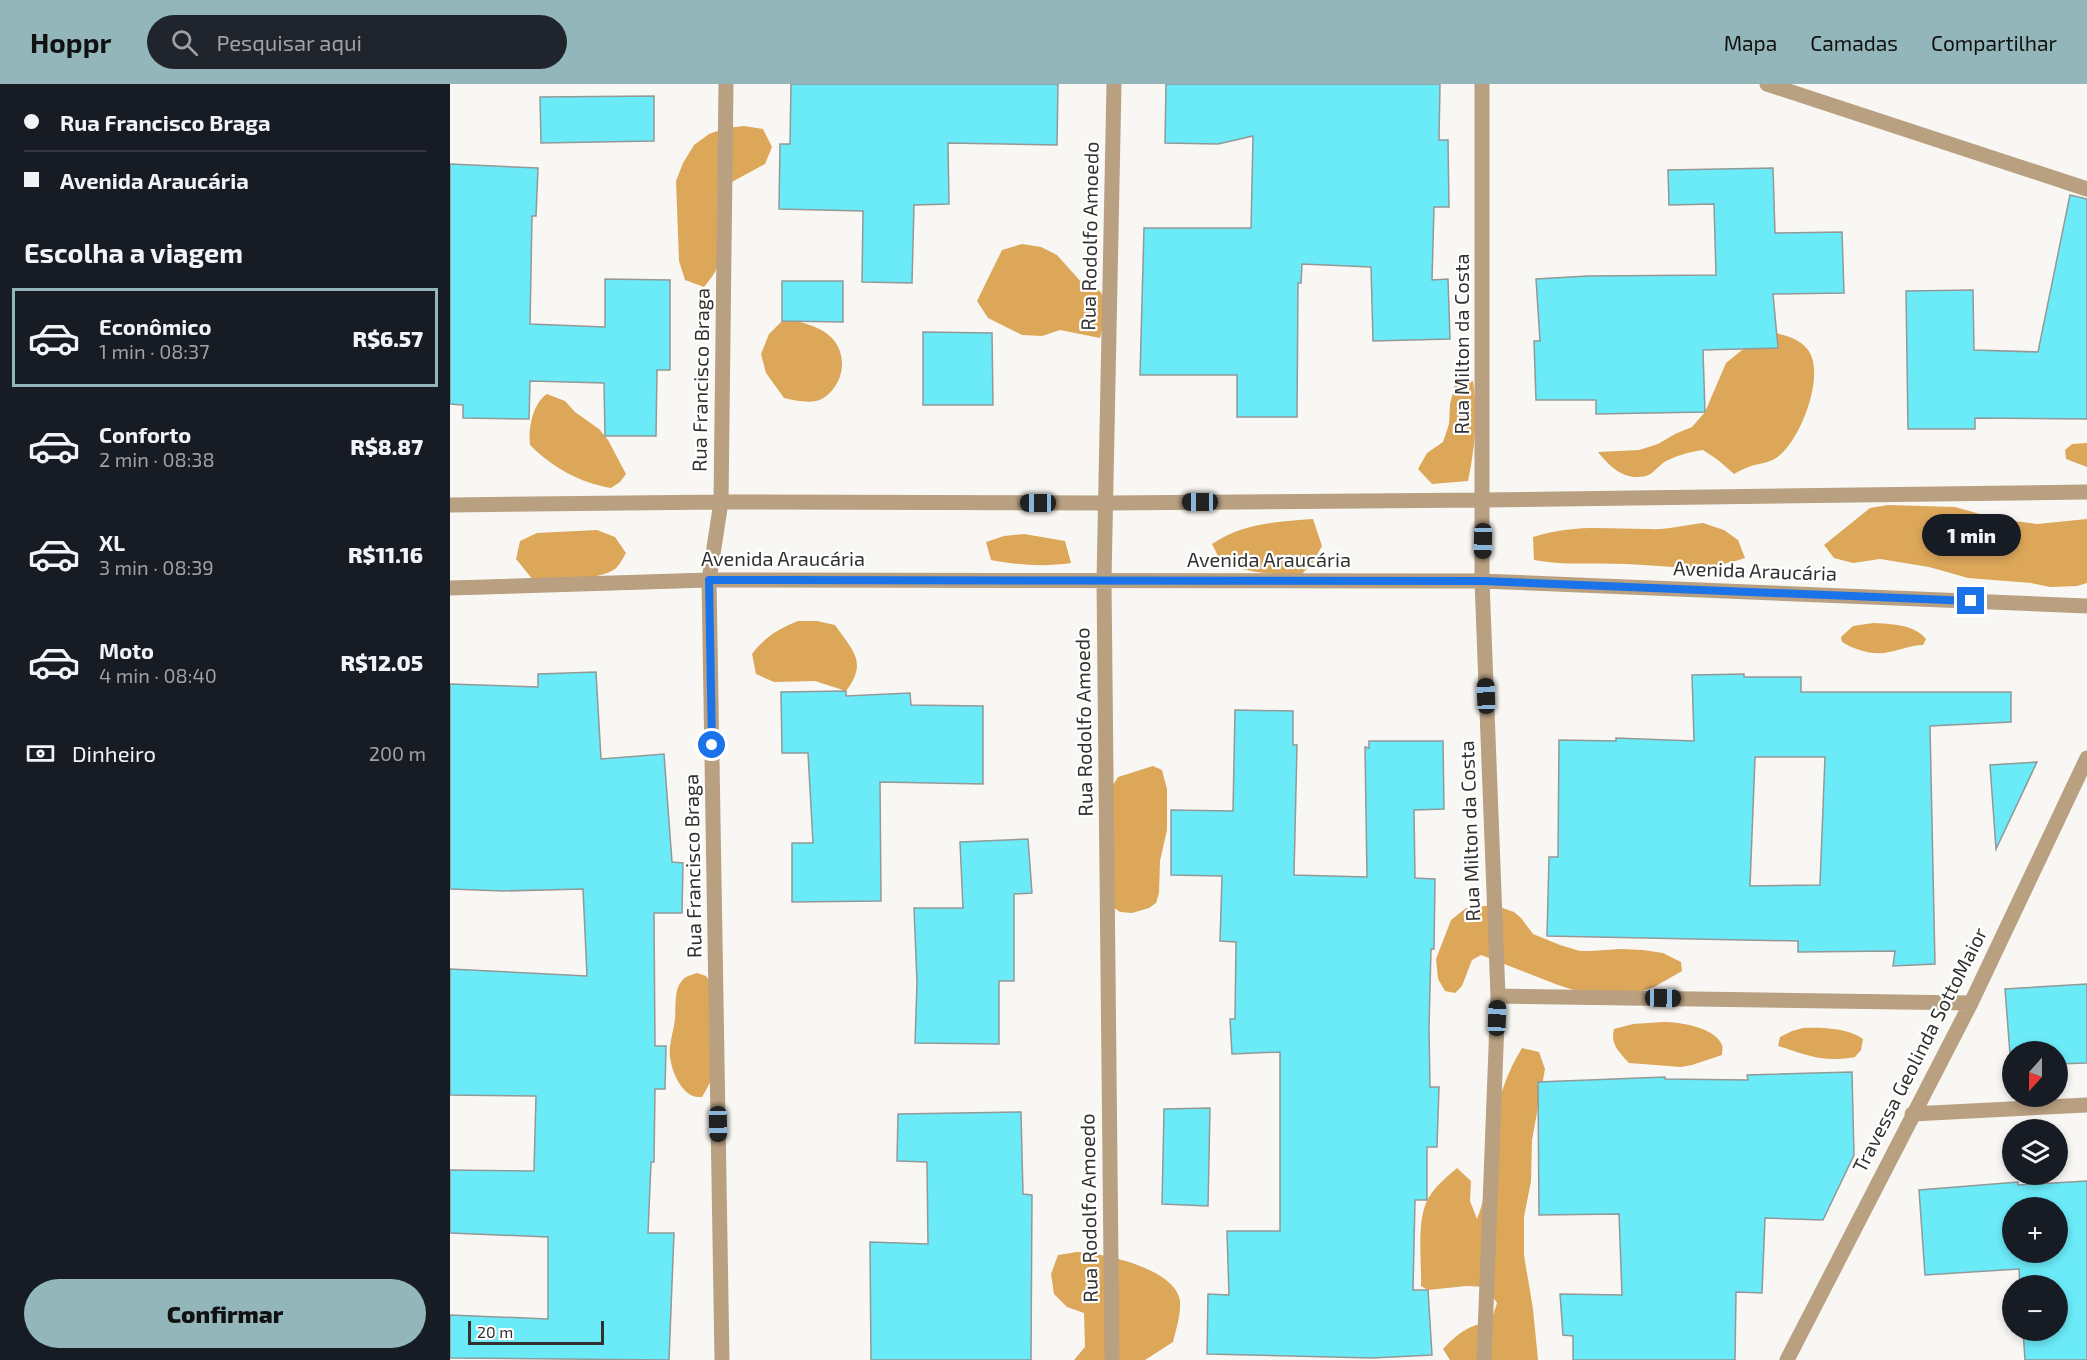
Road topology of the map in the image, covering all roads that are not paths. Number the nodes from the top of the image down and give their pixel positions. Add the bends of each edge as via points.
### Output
1 (726, 84) edge
2 (1114, 84) edge
3 (1482, 84) edge
4 (1767, 84) edge
5 (2087, 189) edge
6 (2087, 492) edge
7 (1483, 500) junction
8 (721, 502) junction
9 (1106, 503) junction
10 (450, 505) edge
11 (709, 580) junction
12 (1104, 580) junction
13 (1482, 581) junction
14 (450, 588) edge
15 (2087, 606) edge
16 (2087, 758) edge
17 (1498, 996) junction
18 (1971, 1003) junction
19 (2087, 1105) edge
20 (1912, 1114) junction
21 (722, 1360) edge
22 (1112, 1360) edge
23 (1484, 1360) edge
24 (1787, 1360) edge

1 - 8 street, Rua Francisco Braga
2 - 9 street, Rua Rodolfo Amoedo
3 - 7 street, Rua Milton da Costa
4 - 5 street
6 - 7 street
7 - 9 street
7 - 13 street, Rua Milton da Costa
8 - 9 street
8 - 10 street
8 - 11 street, Rua Francisco Braga
9 - 12 street, Rua Rodolfo Amoedo
11 - 12 street, Avenida Araucária
11 - 14 street, Avenida Araucária
11 - 21 street, Rua Francisco Braga
12 - 13 street, Avenida Araucária
12 - 22 street, Rua Rodolfo Amoedo
13 - 15 street, Avenida Araucária
13 - 17 street, Rua Milton da Costa
16 - 18 street, Travessa Geolinda SottoMaior
17 - 18 street
17 - 23 street, Rua Milton da Costa
18 - 20 street, Travessa Geolinda SottoMaior
19 - 20 street
20 - 24 street, Travessa Geolinda SottoMaior

